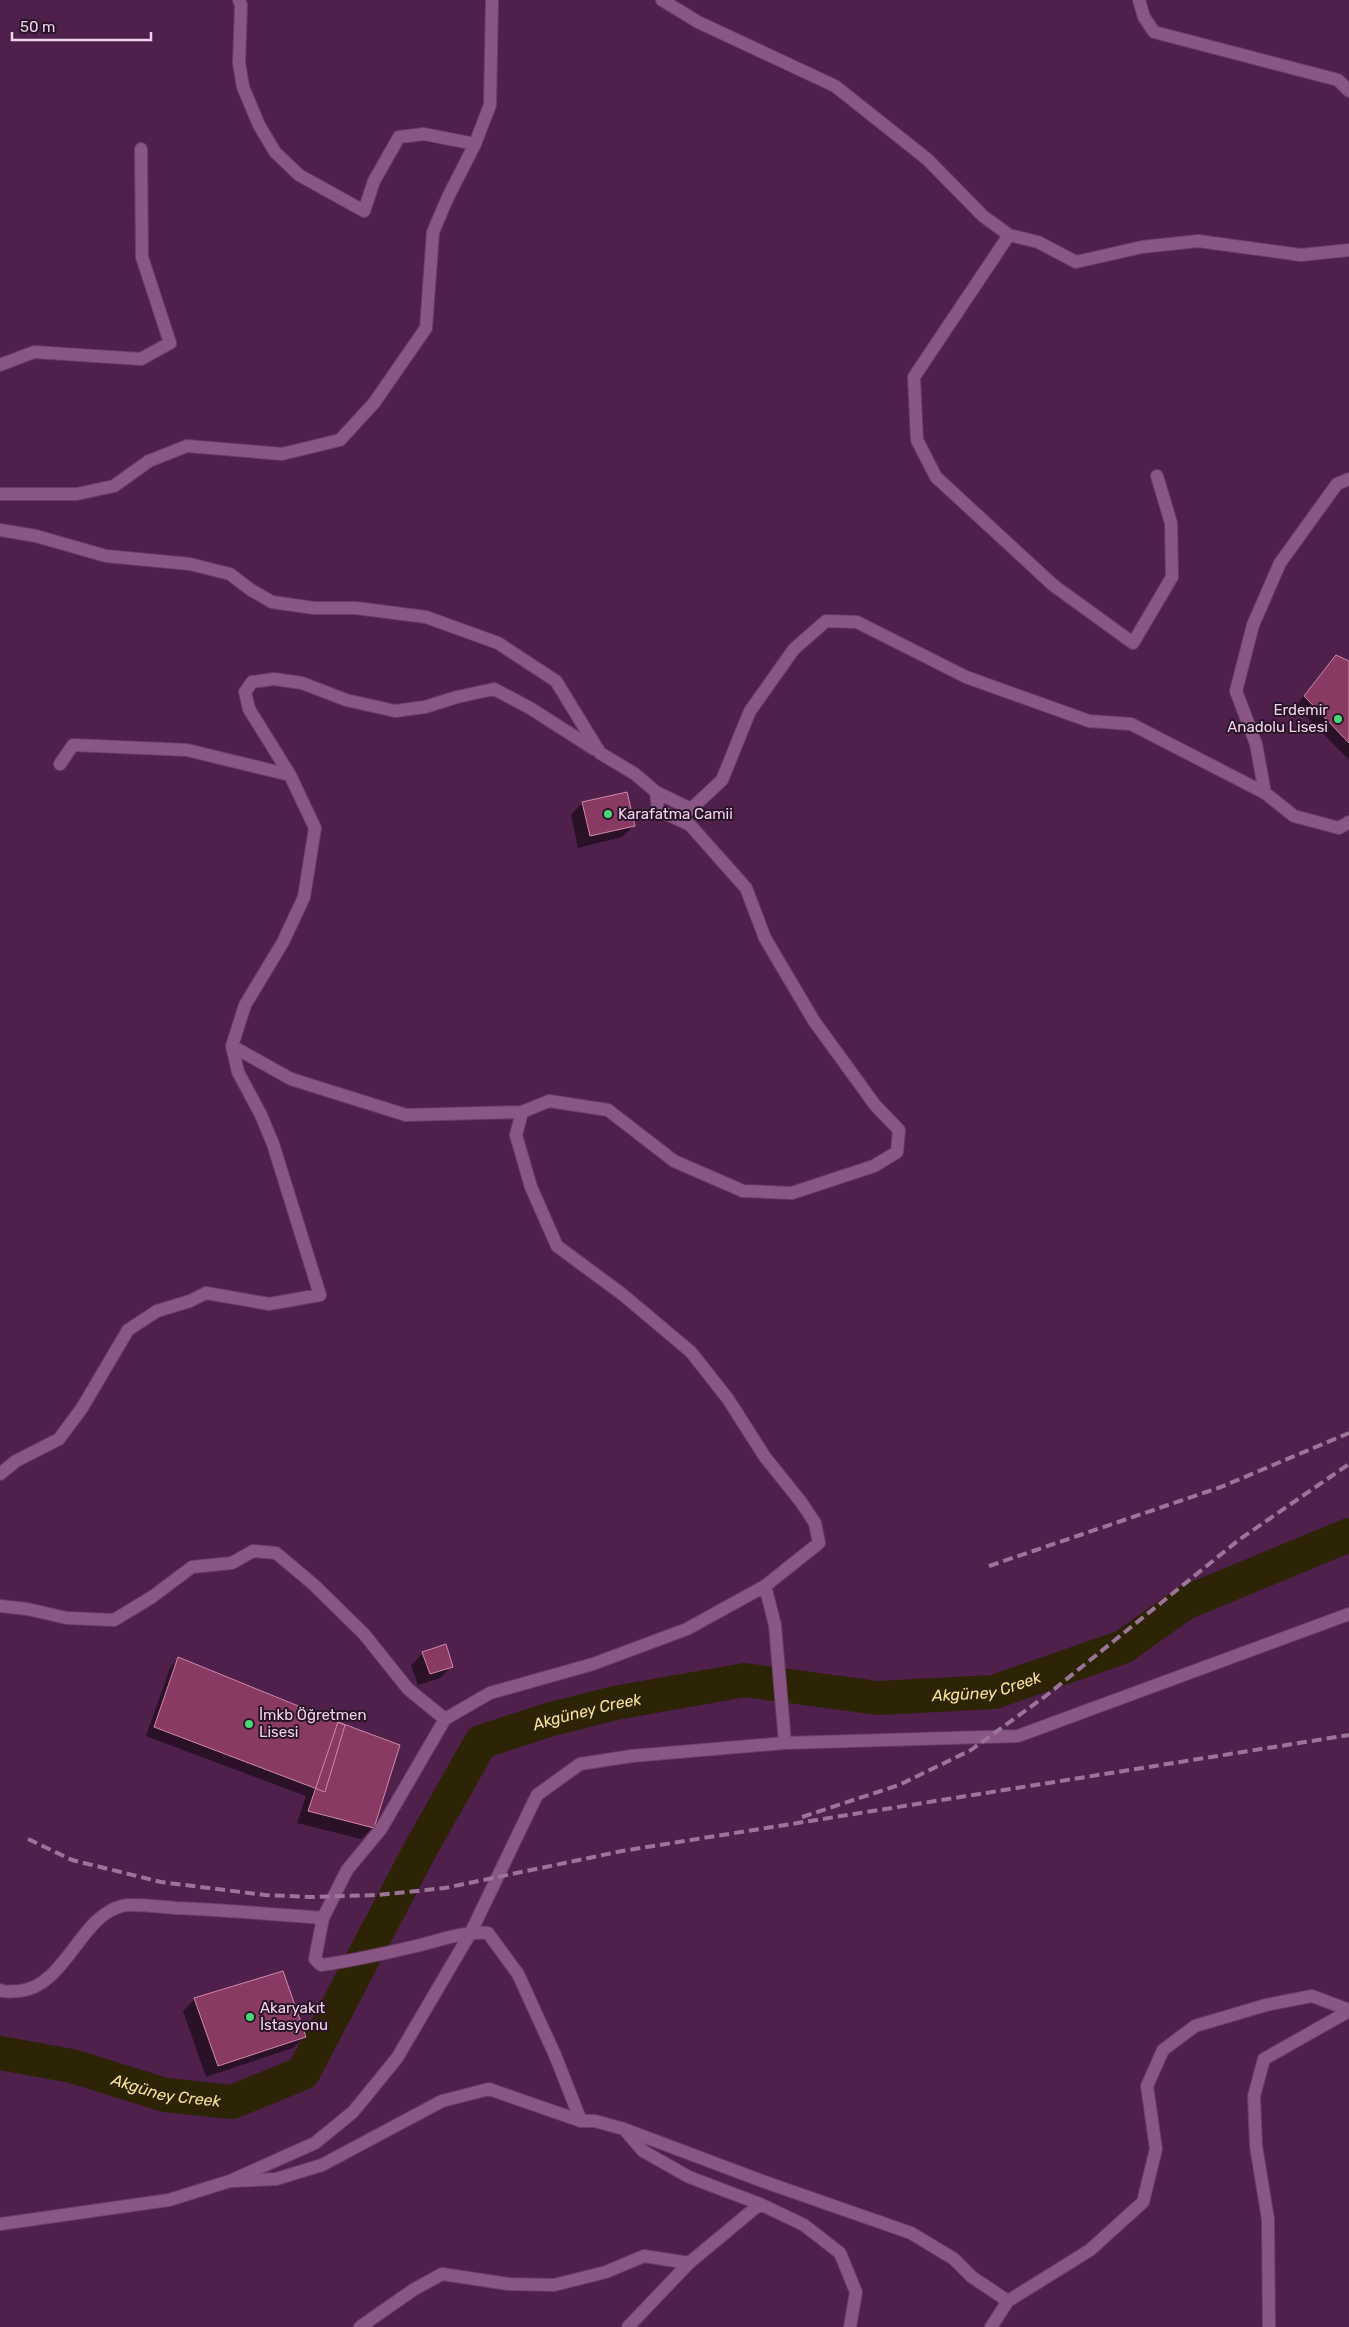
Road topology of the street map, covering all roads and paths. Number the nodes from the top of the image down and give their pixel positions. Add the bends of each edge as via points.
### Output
1 (239, 0) edge
2 (492, 0) edge
3 (662, 0) edge
4 (1139, 0) edge
5 (1349, 92) edge
6 (476, 144) junction
7 (141, 149) dead end
8 (1009, 235) junction
9 (1349, 250) edge
10 (0, 365) edge
11 (1157, 476) dead end
12 (1349, 479) edge
13 (1, 492) edge
14 (0, 530) edge
15 (600, 752) junction
16 (60, 764) dead end
17 (290, 775) junction
18 (656, 792) junction
19 (1265, 793) junction
20 (1349, 822) edge
21 (232, 1046) junction
22 (522, 1112) junction
23 (0, 1474) edge
24 (765, 1586) junction
25 (0, 1606) edge
26 (1349, 1614) edge
27 (445, 1718) junction
28 (785, 1744) junction
29 (323, 1918) junction
30 (472, 1932) junction
31 (0, 1990) edge
32 (1349, 2011) edge
33 (581, 2121) junction
34 (624, 2128) junction
35 (230, 2181) junction
36 (760, 2204) junction
37 (0, 2224) edge
38 (690, 2263) junction
39 (1008, 2301) junction
40 (360, 2327) edge
41 (628, 2327) edge
42 (850, 2327) edge
43 (991, 2327) edge
44 (1269, 2327) edge

1 - 6 street via 243,87 275,152 299,175 364,211 374,181 400,137 424,134
2 - 6 street via 490,105
3 - 8 street via 698,22 835,86 927,160 983,216
4 - 5 street via 1144,17 1154,32 1338,80
6 - 13 street via 433,232 426,328 374,403 340,440 282,454 187,446 149,461 114,486 77,494
7 - 10 street via 142,257 170,343 141,359 34,352
8 - 9 street via 1038,242 1076,262 1142,247 1198,241 1300,254
8 - 11 street via 914,377 917,440 936,477 1053,585 1133,644 1172,577 1171,523
12 - 19 street via 1337,484 1280,563 1253,625 1236,691 1256,744
14 - 15 street via 36,536 106,556 190,564 230,574 272,602 426,617 498,643 556,681
15 - 17 street via 494,689 426,708 394,711 346,700 302,683 274,679 252,682 245,692 248,709
15 - 18 street
16 - 17 street via 74,745 122,746 187,750
17 - 21 street via 314,828 304,897 283,942 245,1005
18 - 19 street via 691,809 722,780 750,711 794,649 826,621 857,622 966,677 1089,721 1131,724
18 - 22 street via 658,810 690,825 746,888 765,938 814,1021 875,1105 899,1130 897,1152 874,1166 792,1193 743,1191 674,1161 608,1110 549,1101
19 - 20 street via 1294,816 1339,828
21 - 22 street via 291,1079 406,1115
21 - 23 street via 238,1072 273,1144 320,1295 269,1304 206,1293 157,1311 128,1330 82,1408 59,1439 16,1461
22 - 24 street via 516,1135 531,1187 556,1246 622,1294 691,1352 728,1399 814,1523 819,1543
24 - 27 street via 687,1630 593,1664 490,1694
24 - 28 street via 775,1625
25 - 27 street via 67,1618 114,1620 192,1567 232,1563 253,1551 276,1553 364,1634 408,1690
26 - 28 street via 1018,1736
27 - 29 street via 381,1829 347,1870
28 - 30 street via 632,1756 580,1764 536,1795
29 - 30 street via 315,1959 321,1965
29 - 31 street via 122,1906 104,1916 80,1940 54,1974 31,1990
30 - 33 street via 488,1933 518,1974
30 - 35 street via 397,2058 353,2112 315,2143
32 - 39 street via 1312,1996 1266,2004 1195,2026 1164,2050 1147,2086 1156,2149 1143,2202 1090,2250
32 - 44 street via 1264,2059 1254,2096 1256,2146 1268,2219
33 - 34 street
33 - 35 street via 489,2088 442,2100 322,2165 276,2179
34 - 36 street via 650,2156 689,2177
34 - 39 street via 911,2233 954,2258 972,2277
35 - 37 street via 169,2200
36 - 38 street
36 - 42 street via 804,2225 840,2253 856,2292
38 - 40 street via 644,2256 606,2272 554,2285 508,2284 442,2274
38 - 41 street
39 - 43 street

